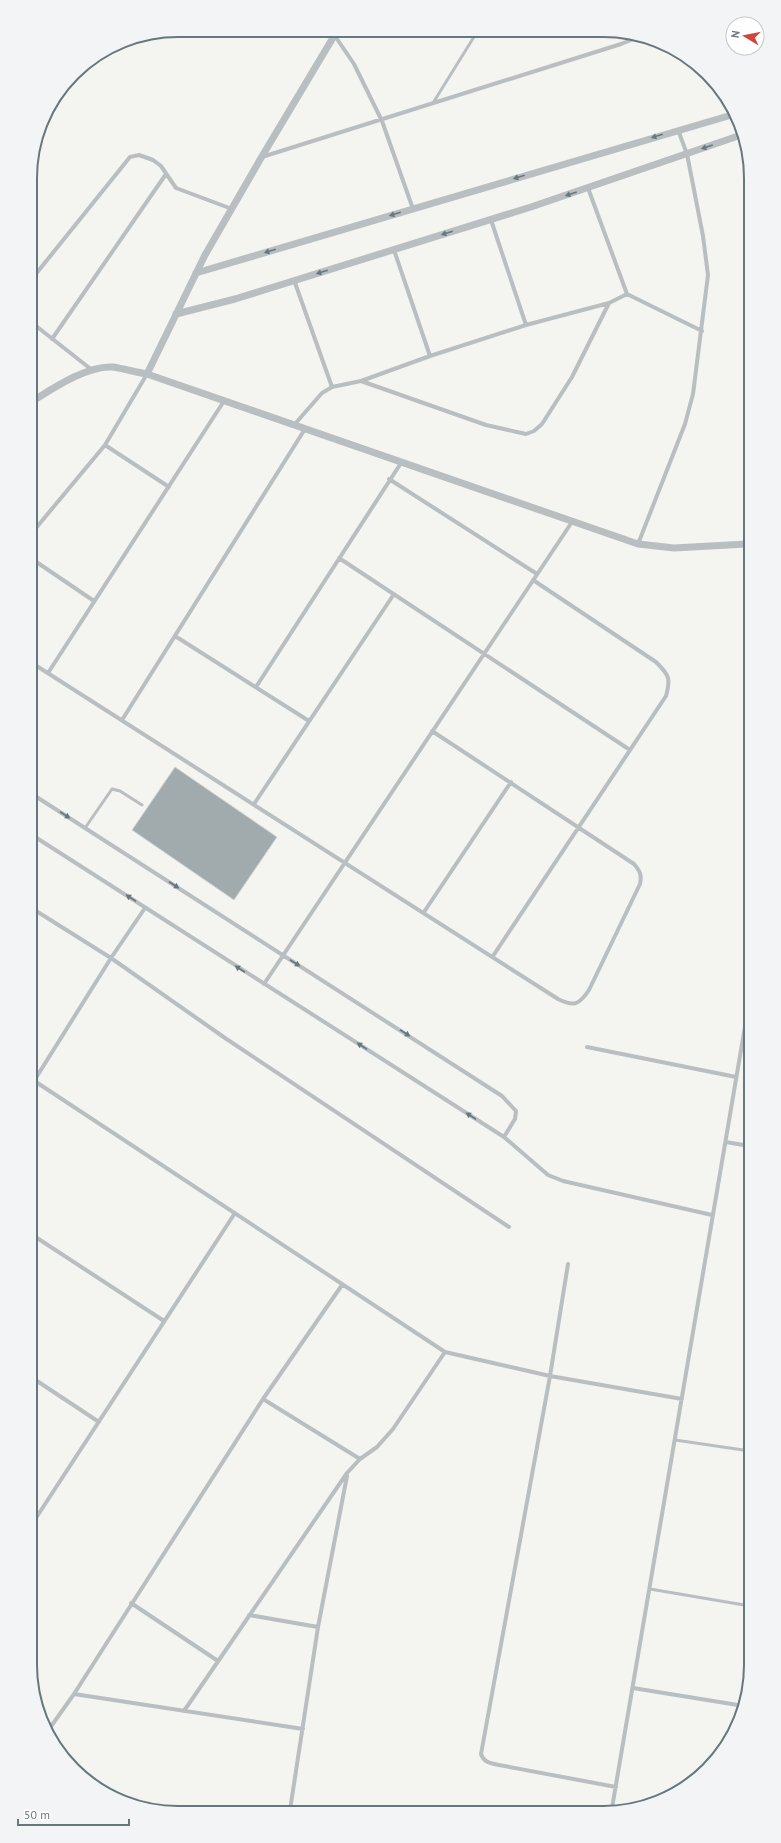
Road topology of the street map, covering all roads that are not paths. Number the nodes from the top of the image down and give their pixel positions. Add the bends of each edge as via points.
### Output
1 (334, 37) edge
2 (338, 37) edge
3 (474, 37) edge
4 (631, 40) edge
5 (432, 104) junction
6 (729, 116) edge
7 (382, 120) junction
8 (678, 130) junction
9 (737, 136) edge
10 (687, 154) junction
11 (261, 158) junction
12 (166, 174) junction
13 (588, 188) junction
14 (232, 209) junction
15 (413, 209) junction
16 (491, 220) junction
17 (394, 250) junction
18 (37, 273) edge
19 (196, 273) junction
20 (294, 280) junction
21 (627, 294) junction
22 (609, 303) junction
23 (176, 314) junction
24 (526, 326) junction
25 (37, 327) edge
26 (702, 331) junction
27 (52, 340) junction
28 (430, 356) junction
29 (92, 370) junction
30 (147, 374) junction
31 (361, 381) junction
32 (332, 387) junction
33 (37, 399) edge
34 (224, 401) junction
35 (294, 425) junction
36 (305, 429) junction
37 (105, 445) junction
38 (401, 462) junction
39 (389, 479) junction
40 (169, 487) junction
41 (572, 522) junction
42 (37, 527) edge
43 (638, 544) junction
44 (744, 544) edge
45 (338, 558) junction
46 (37, 562) edge
47 (537, 574) junction
48 (533, 580) junction
49 (394, 594) junction
50 (94, 601) junction
51 (175, 636) junction
52 (484, 653) junction
53 (37, 666) edge
54 (48, 673) junction
55 (256, 687) junction
56 (122, 720) junction
57 (309, 721) junction
58 (432, 731) junction
59 (630, 750) junction
60 (511, 782) junction
61 (37, 797) edge
62 (254, 804) junction
63 (142, 805) dead end
64 (579, 827) junction
65 (85, 828) junction
66 (37, 838) edge
67 (345, 862) junction
68 (145, 908) junction
69 (37, 912) edge
70 (424, 912) junction
71 (283, 955) junction
72 (493, 956) junction
73 (111, 958) junction
74 (264, 984) junction
75 (744, 1031) edge
76 (587, 1046) dead end
77 (37, 1076) edge
78 (736, 1077) junction
79 (37, 1083) edge
80 (504, 1137) junction
81 (726, 1142) junction
82 (744, 1145) edge
83 (235, 1213) junction
84 (712, 1215) junction
85 (509, 1227) dead end
86 (37, 1238) edge
87 (568, 1264) dead end
88 (342, 1285) junction
89 (164, 1321) junction
90 (444, 1352) junction
91 (550, 1376) junction
92 (37, 1381) edge
93 (263, 1399) junction
94 (682, 1399) junction
95 (99, 1422) junction
96 (675, 1440) junction
97 (744, 1451) edge
98 (360, 1459) junction
99 (347, 1473) junction
100 (37, 1517) edge
101 (650, 1589) junction
102 (131, 1603) junction
103 (744, 1605) edge
104 (249, 1615) junction
105 (318, 1627) junction
106 (218, 1661) junction
107 (633, 1688) junction
108 (74, 1694) junction
109 (738, 1705) edge
110 (184, 1710) junction
111 (51, 1726) edge
112 (303, 1729) junction
113 (616, 1787) junction
114 (291, 1806) edge
115 (612, 1806) edge

1 - 11 street
2 - 7 street
3 - 5 lane
4 - 5 street
5 - 7 street
6 - 8 street
7 - 11 street
7 - 15 street
8 - 10 street
8 -> 15 street
9 -> 10 street
10 - 13 street
10 - 26 street via 708,275
11 - 14 street
12 - 14 street via 176,188
12 - 18 street via 160,166 145,156 130,157
12 - 27 street
13 -> 16 street
13 - 21 street
14 - 19 street
15 -> 19 street
16 -> 17 street
16 - 24 street
17 -> 20 street
17 - 28 street
19 - 23 street
20 - 23 street
20 - 32 street
21 - 22 street
21 - 26 street
22 - 24 street
22 - 31 street via 572,377 546,417 534,431 526,434 486,425
23 - 30 street
24 - 28 street
25 - 27 street
26 - 43 street via 693,394 685,424
27 - 29 street
28 - 31 street
29 - 30 street via 112,367
29 - 33 street
30 - 34 street
30 - 37 street
31 - 32 street
32 - 35 street via 322,393
34 - 35 street
34 - 40 street
35 - 36 street
36 - 38 street
36 - 51 street
37 - 40 street
37 - 42 street
38 - 39 street
38 - 41 street
39 - 45 street
39 - 47 street
40 - 50 street
41 - 43 street
41 - 47 street
43 - 44 street via 674,548
45 - 49 street
45 - 55 street
46 - 50 street
47 - 48 street
48 - 52 street
48 - 59 street via 656,662 667,674 670,683 666,696
49 - 52 street
49 - 57 street
50 - 54 street
51 - 55 street
51 - 56 street
52 - 58 street
52 - 59 street
53 - 54 street
54 - 56 street
55 - 57 street
56 - 62 street
57 - 62 street
58 - 60 street
58 - 67 street
59 - 64 street
60 - 64 street
60 - 70 street
61 -> 65 street
62 - 67 street
63 - 65 lane via 112,789
64 - 72 street
64 - 72 street via 634,864 642,876 583,999 574,1004 566,1003
65 -> 71 street
68 -> 66 street
67 - 70 street
67 - 71 street
68 - 73 street
74 -> 68 street
69 - 73 street
70 - 72 street
71 - 74 street
71 -> 80 street via 502,1096 516,1111 515,1119
73 - 77 street
73 - 85 street via 225,1038
80 -> 74 street
75 - 78 street
76 - 78 street
78 - 81 street
79 - 83 street
80 - 84 street via 538,1168 563,1181
81 - 82 street
81 - 84 street
83 - 88 street
83 - 89 street
84 - 94 street
86 - 89 street
87 - 91 street
88 - 90 street
88 - 93 street
89 - 95 street
90 - 91 street
90 - 98 street via 393,1430
91 - 94 street
91 - 113 street via 481,1754 483,1759 493,1764
92 - 95 street
93 - 98 street
93 - 102 street
94 - 96 street
95 - 100 street
96 - 97 lane
96 - 101 street
98 - 99 street
99 - 104 street
99 - 105 street
101 - 103 lane
101 - 107 street
102 - 106 street
102 - 108 street
104 - 105 street
104 - 106 street
105 - 112 street
106 - 110 street
107 - 109 street
107 - 113 street
108 - 110 street
108 - 111 street
110 - 112 street
112 - 114 street
113 - 115 street

